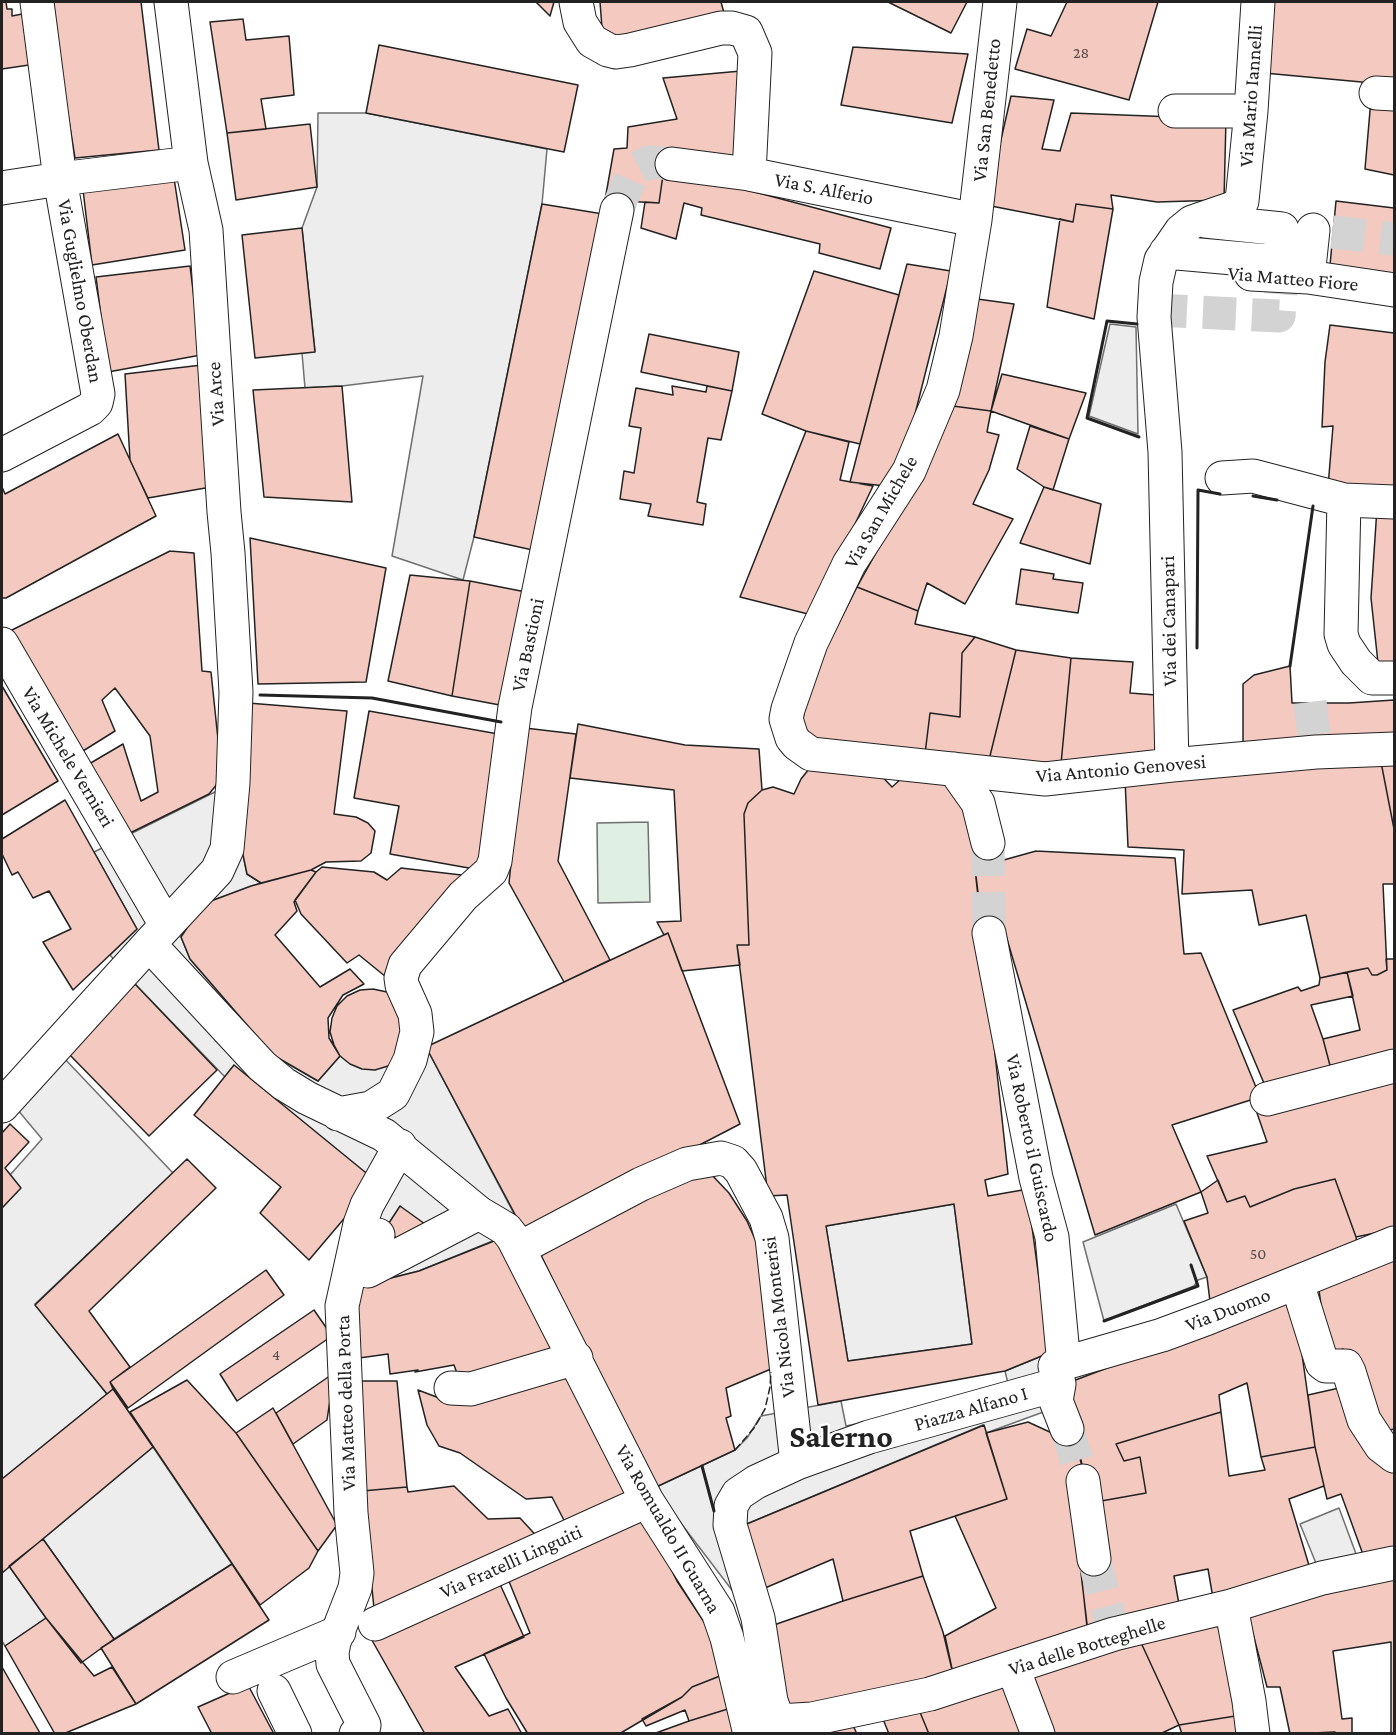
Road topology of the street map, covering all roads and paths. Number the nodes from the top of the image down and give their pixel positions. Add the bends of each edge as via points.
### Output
1 (37, 2) edge
2 (171, 2) edge
3 (576, 2) edge
4 (1000, 2) edge
5 (1258, 2) edge
6 (1174, 111) dead end
7 (1251, 111) junction
8 (191, 163) junction
9 (672, 164) tunnel mouth
10 (749, 174) junction
11 (60, 179) junction
12 (2, 188) edge
13 (618, 210) tunnel mouth
14 (975, 219) junction
15 (1196, 220) junction
16 (1318, 231) dead end
17 (1179, 262) junction
18 (1308, 278) junction
19 (1395, 290) edge
20 (2, 455) edge
21 (1222, 478) dead end
22 (1344, 500) junction
23 (1395, 502) edge
24 (2, 644) edge
25 (1395, 678) edge
26 (1395, 749) edge
27 (811, 754) joint
28 (1172, 765) junction
29 (954, 769) junction
30 (988, 843) tunnel mouth
31 (989, 933) tunnel mouth
32 (157, 935) junction
33 (1395, 1066) edge
34 (393, 1094) junction
35 (1267, 1099) dead end
36 (2, 1106) edge
37 (338, 1114) junction
38 (401, 1148) junction
39 (502, 1230) junction
40 (1395, 1243) edge
41 (1297, 1283) junction
42 (576, 1358) junction
43 (1060, 1372) junction
44 (451, 1388) dead end
45 (1067, 1429) tunnel mouth
46 (1395, 1456) edge
47 (796, 1463) junction
48 (1083, 1481) tunnel mouth
49 (647, 1501) junction
50 (1094, 1559) tunnel mouth
51 (1395, 1563) edge
52 (1231, 1606) junction
53 (375, 1624) dead end
54 (759, 1624) junction
55 (339, 1632) junction
56 (727, 1638) junction
57 (1013, 1668) junction
58 (233, 1677) dead end
59 (274, 1691) dead end
60 (764, 1727) edge
61 (295, 1734) edge
62 (356, 1734) edge
63 (1038, 1734) edge
64 (1253, 1734) edge

1 - 11 street
2 - 8 street, Via Arce
3 - 10 street via 580,22 592,41 608,50 630,50 721,28 746,32 755,53
4 - 14 street, Via San Benedetto
5 - 7 street, Via Mario Iannelli
6 - 7 street
7 - 15 street, Via Mario Iannelli via 1242,201 1238,206
8 - 11 street, Via Guglielmo Oberdan
8 - 32 street, Via Arce via 206,230 228,553 236,692 233,789 227,849 217,871
9 - 10 street, Via S. Alferio
10 - 14 street, Via S. Alferio
11 - 12 street, Via Guglielmo Oberdan
11 - 20 street, Via Guglielmo Oberdan via 98,394 90,409
13 - 34 street, Via Bastioni via 515,707 495,861 491,871 464,896 405,965 402,986 415,1014 417,1032
14 - 27 street, Via San Michele via 943,390 909,471 845,574 811,643 788,709 786,719 792,738
15 - 17 street via 1181,231
15 - 17 street via 1282,229 1278,262
16 - 18 street
17 - 18 street, Via Matteo Fiore
17 - 28 street, Via dei Canapari via 1159,269 1154,317 1166,477
18 - 19 street, Via Matteo Fiore
21 - 22 street via 1253,476
22 - 23 street
22 - 25 street via 1341,634 1356,662 1372,678
24 - 32 street, Via Michele Vernieri via 117,839
26 - 28 street, Via Antonio Genovesi
27 - 29 street, Via Antonio Genovesi
28 - 29 street, Via Antonio Genovesi via 1045,779
29 - 30 street via 978,803
31 - 43 street, Via Roberto il Guiscardo via 1036,1178 1052,1237
32 - 36 street, Via Arce
32 - 37 street, Via Michele Vernieri via 262,1066 291,1088
33 - 35 street
34 - 37 street via 371,1108
34 - 38 street via 385,1112
37 - 38 street, Via Michele Vernieri
38 - 39 street, Via Michele Vernieri
38 - 39 street, Via Nicola Monterisi via 394,1195 368,1271 414,1247
38 - 55 street, Via Matteo della Porta via 363,1215 342,1306 357,1573
39 - 42 street, Via Romualdo II Guarna
39 - 47 street, Via Nicola Monterisi via 641,1184 687,1164 721,1158 733,1162 766,1218 772,1238
40 - 41 street, Via Duomo
41 - 43 street, Via Duomo
41 - 46 street via 1322,1363 1346,1366 1364,1420 1381,1446
42 - 44 street via 471,1389
42 - 49 street, Via Romualdo II Guarna
43 - 45 street, Piazza Alfano I via 1056,1401
43 - 47 street, Piazza Alfano I
47 - 54 street, Piazza Alfano I via 748,1487 731,1506 730,1525
48 - 50 street
49 - 53 street, Via Fratelli Linguiti
49 - 56 street, Via Romualdo II Guarna via 718,1612
51 - 52 street, Via delle Botteghelle via 1322,1578
52 - 57 street, Via delle Botteghelle via 1114,1634
52 - 64 street
54 - 56 street, Via Romualdo II Guarna
54 - 60 street via 771,1701
55 - 58 street
55 - 62 street, Via Matteo della Porta via 334,1642 333,1664 364,1725
56 - 60 street, Via Romualdo II Guarna
57 - 60 street, Via delle Botteghelle via 930,1694
57 - 63 street
59 - 61 street

